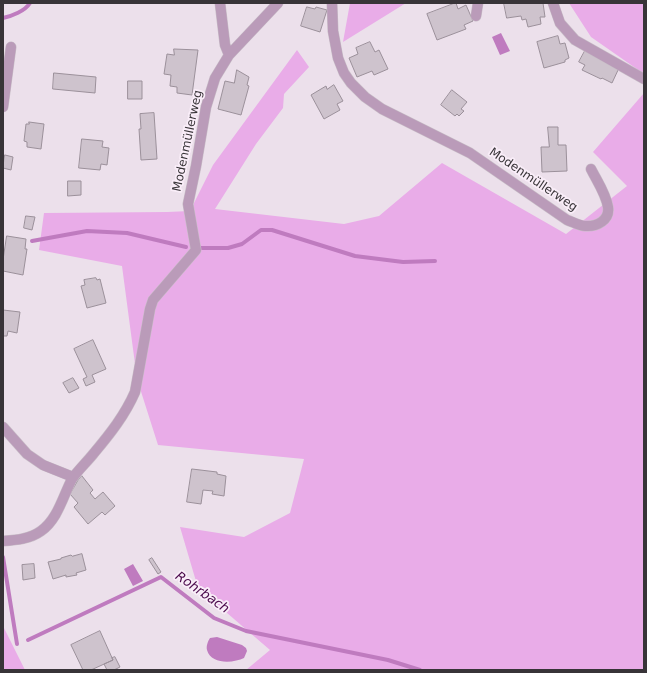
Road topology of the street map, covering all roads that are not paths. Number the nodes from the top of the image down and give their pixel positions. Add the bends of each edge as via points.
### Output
1 (220, 3) edge
2 (278, 3) edge
3 (332, 3) edge
4 (478, 3) edge
5 (553, 3) edge
6 (476, 16) dead end
7 (11, 47) dead end
8 (229, 55) junction
9 (644, 79) edge
10 (3, 107) edge
11 (591, 169) dead end
12 (3, 427) edge
13 (73, 477) junction
14 (3, 541) edge

1 - 8 street via 225,45
2 - 8 street, Modenmüllerweg
3 - 11 street, Modenmüllerweg via 333,31 338,58 344,73 365,97 382,108 470,153 567,220 584,226 599,224 606,218 608,208
4 - 6 street
5 - 9 street via 560,23 575,40
7 - 10 street
8 - 13 street, Modenmüllerweg via 215,78 206,107 188,204 196,250 153,300 135,392 123,416
12 - 13 street via 27,454 42,465
13 - 14 street, Modenmüllerweg via 58,510 42,530 32,536

